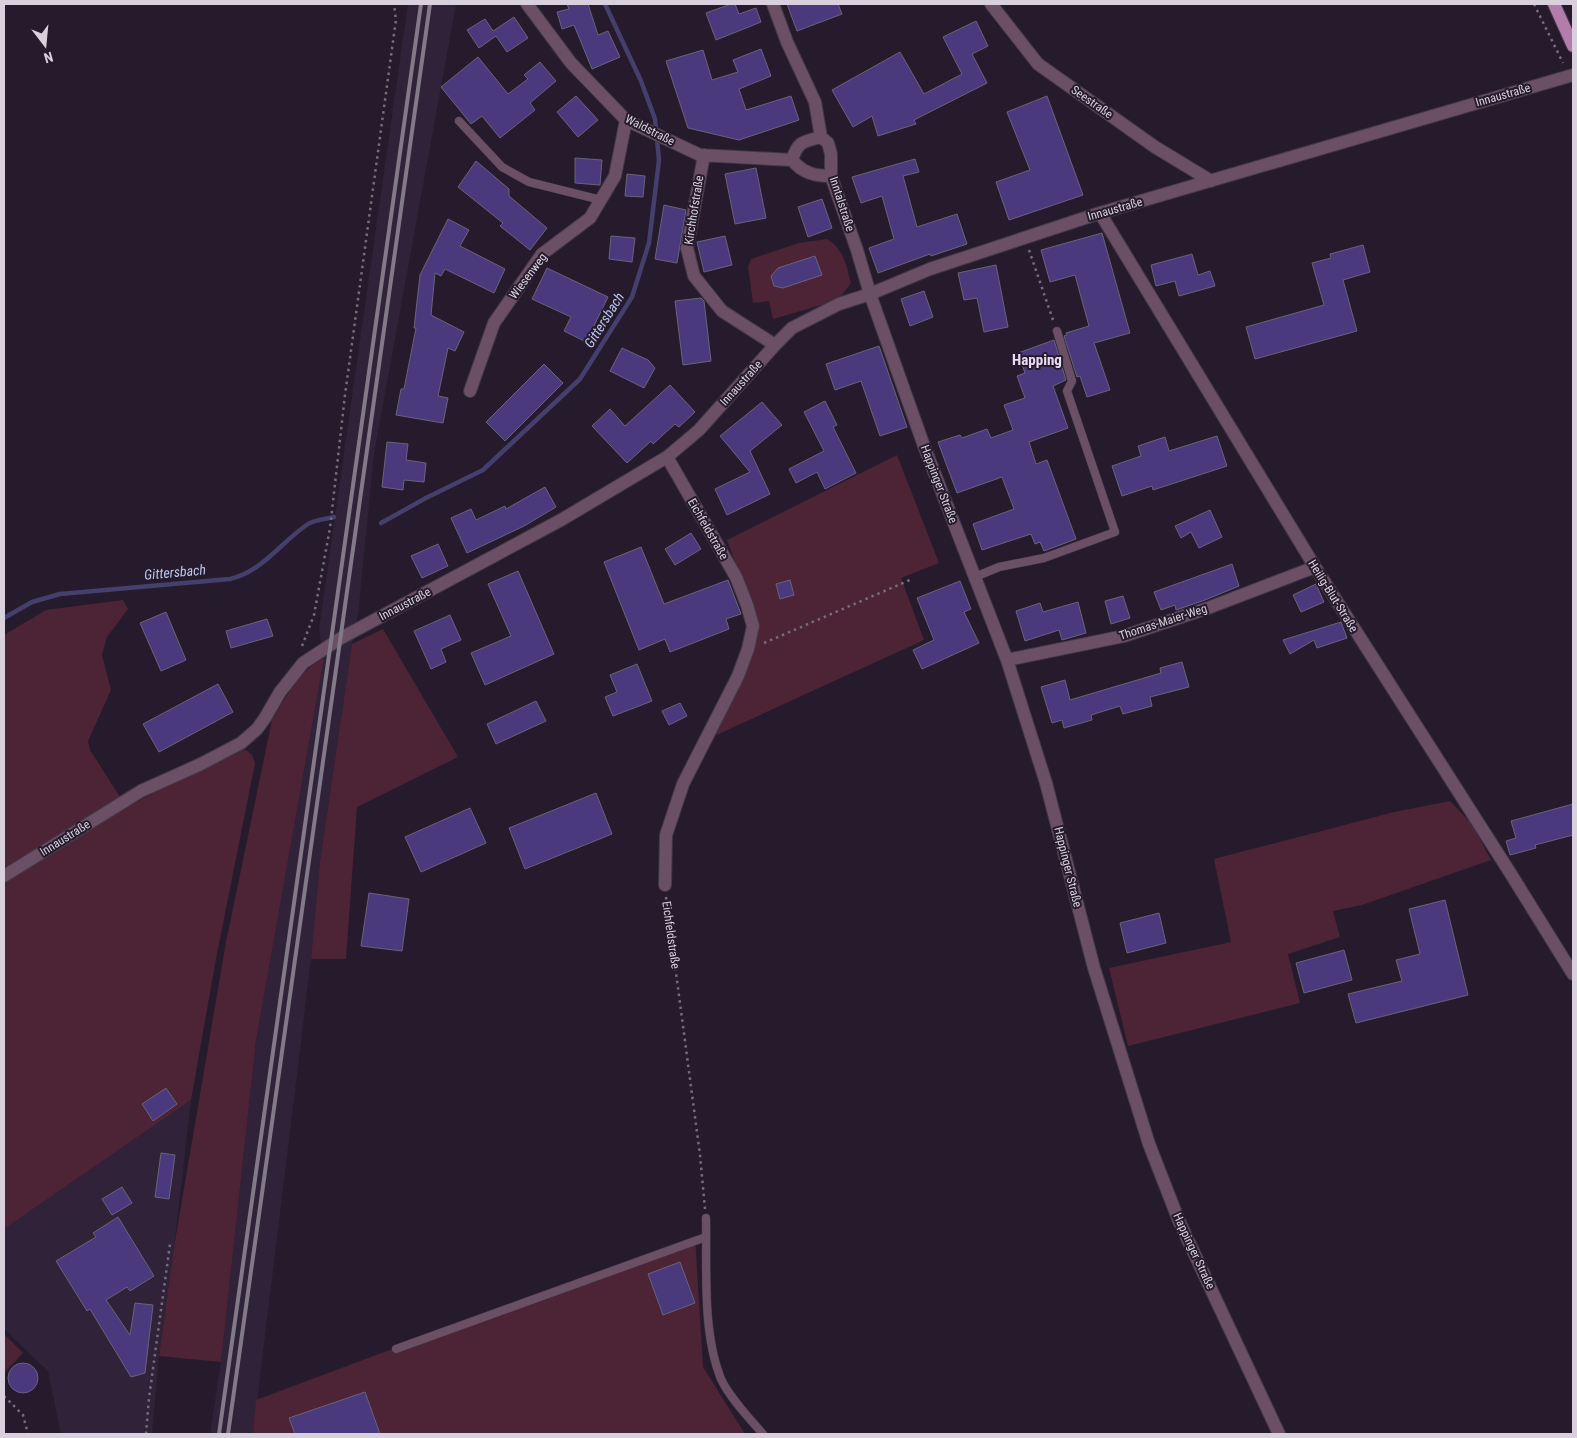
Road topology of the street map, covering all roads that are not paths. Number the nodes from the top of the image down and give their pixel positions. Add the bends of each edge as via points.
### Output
1 (527, 4) edge
2 (774, 4) edge
3 (991, 4) edge
4 (1554, 4) edge
5 (1573, 46) edge
6 (1571, 76) edge
7 (458, 120) dead end
8 (626, 120) junction
9 (821, 136) junction
10 (704, 155) junction
11 (792, 160) junction
12 (830, 176) junction
13 (1211, 181) junction
14 (601, 200) junction
15 (1100, 213) junction
16 (870, 294) junction
17 (1057, 331) road end
18 (775, 345) junction
19 (470, 391) dead end
20 (667, 457) junction
21 (1315, 567) junction
22 (975, 577) junction
23 (1007, 660) junction
24 (4, 876) edge
25 (664, 886) road end
26 (1573, 974) edge
27 (706, 1218) road end
28 (706, 1238) junction
29 (396, 1349) dead end
30 (763, 1434) edge
31 (1279, 1434) edge

1 - 8 street, Waldstraße via 571,63
2 - 9 street, Inntalstraße via 787,42 815,102
3 - 13 street, Seestraße via 1038,64 1155,147
4 - 5 main road
6 - 13 street, Innaustraße
7 - 14 lane via 502,167 528,182
8 - 10 street, Waldstraße
8 - 14 street, Wiesenweg via 615,176
9 - 11 street via 800,143
9 - 12 street, Inntalstraße via 828,142 831,154
10 - 11 street, Waldstraße
10 - 18 street, Kirchhofstraße via 687,248 694,276 722,311
11 - 12 street via 807,173
12 - 16 street, Inntalstraße
13 - 15 street, Innaustraße
14 - 19 street, Wiesenweg via 590,218 542,254 494,323
15 - 16 street, Innaustraße via 930,269
15 - 21 street, Heilig-Blut-Straße
16 - 18 street, Innaustraße via 839,304 792,328
16 - 22 street, Happinger Straße
17 - 22 lane via 1072,381 1067,391 1116,532 1044,558 999,567
18 - 20 street, Innaustraße via 699,430
20 - 24 street, Innaustraße via 561,520 341,638 304,662 257,729 241,743 141,791
20 - 25 street, Eichfeldstraße via 736,577 753,626 738,676 683,784 666,835
21 - 23 street, Thomas-Maier-Weg via 1124,636
21 - 26 street, Heilig-Blut-Straße
22 - 23 street, Happinger Straße
23 - 31 street, Happinger Straße via 1046,783 1094,968 1149,1144 1179,1221
27 - 28 lane
28 - 29 lane
28 - 30 lane via 709,1326 714,1354 722,1380

